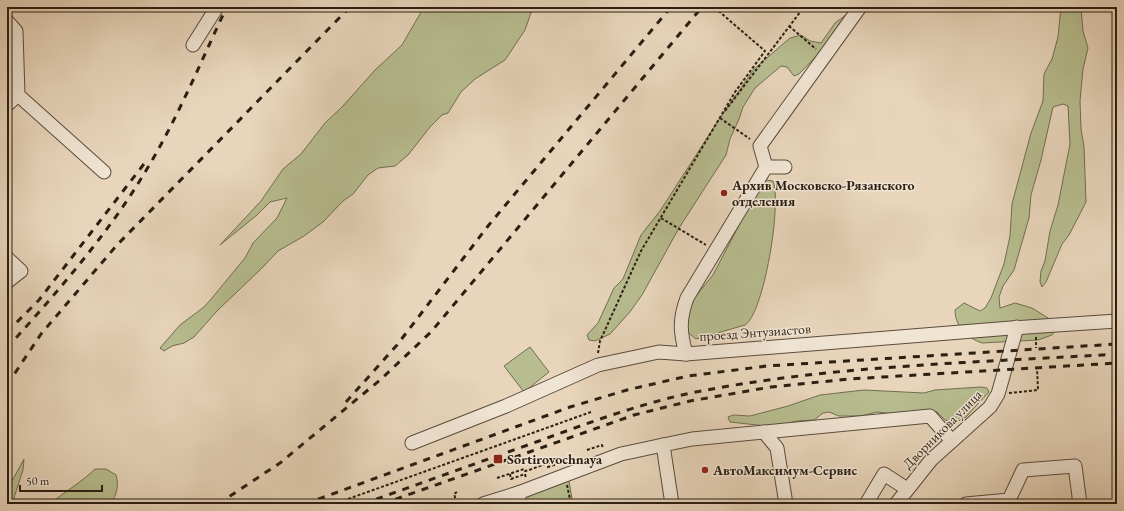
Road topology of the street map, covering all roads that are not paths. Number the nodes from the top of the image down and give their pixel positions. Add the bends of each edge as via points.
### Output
1 (217, 7) edge
2 (860, 7) edge
3 (7, 21) edge
4 (193, 45) dead end
5 (18, 95) junction
6 (7, 105) edge
7 (766, 167) junction
8 (785, 167) dead end
9 (104, 172) dead end
10 (7, 258) edge
11 (7, 282) edge
12 (1117, 321) edge
13 (1017, 327) junction
14 (686, 354) junction
15 (764, 432) junction
16 (952, 441) junction
17 (412, 444) dead end
18 (663, 444) junction
19 (907, 489) junction
20 (519, 499) edge
21 (483, 504) edge
22 (672, 504) edge
23 (786, 504) edge
24 (866, 504) edge
25 (896, 504) edge
26 (966, 504) edge
27 (1080, 504) edge

1 - 4 street
2 - 7 street via 760,146
3 - 5 street via 16,31
5 - 6 street
5 - 9 street
7 - 8 street
7 - 14 street via 687,298 681,315 681,334
10 - 11 street via 21,271
12 - 13 street, проезд Энтузиастов
13 - 14 street, проезд Энтузиастов
13 - 16 street, Дворникова улица via 998,394 990,407
14 - 17 street, проезд Энтузиастов via 659,352 598,365
15 - 16 street via 930,416
15 - 18 street
15 - 23 street via 777,448
16 - 19 street, Дворникова улица via 931,460
18 - 20 street via 621,454 566,474
18 - 22 street
19 - 24 street via 884,474
19 - 25 street, Дворникова улица
20 - 21 street
26 - 27 street via 1009,500 1023,470 1075,466

